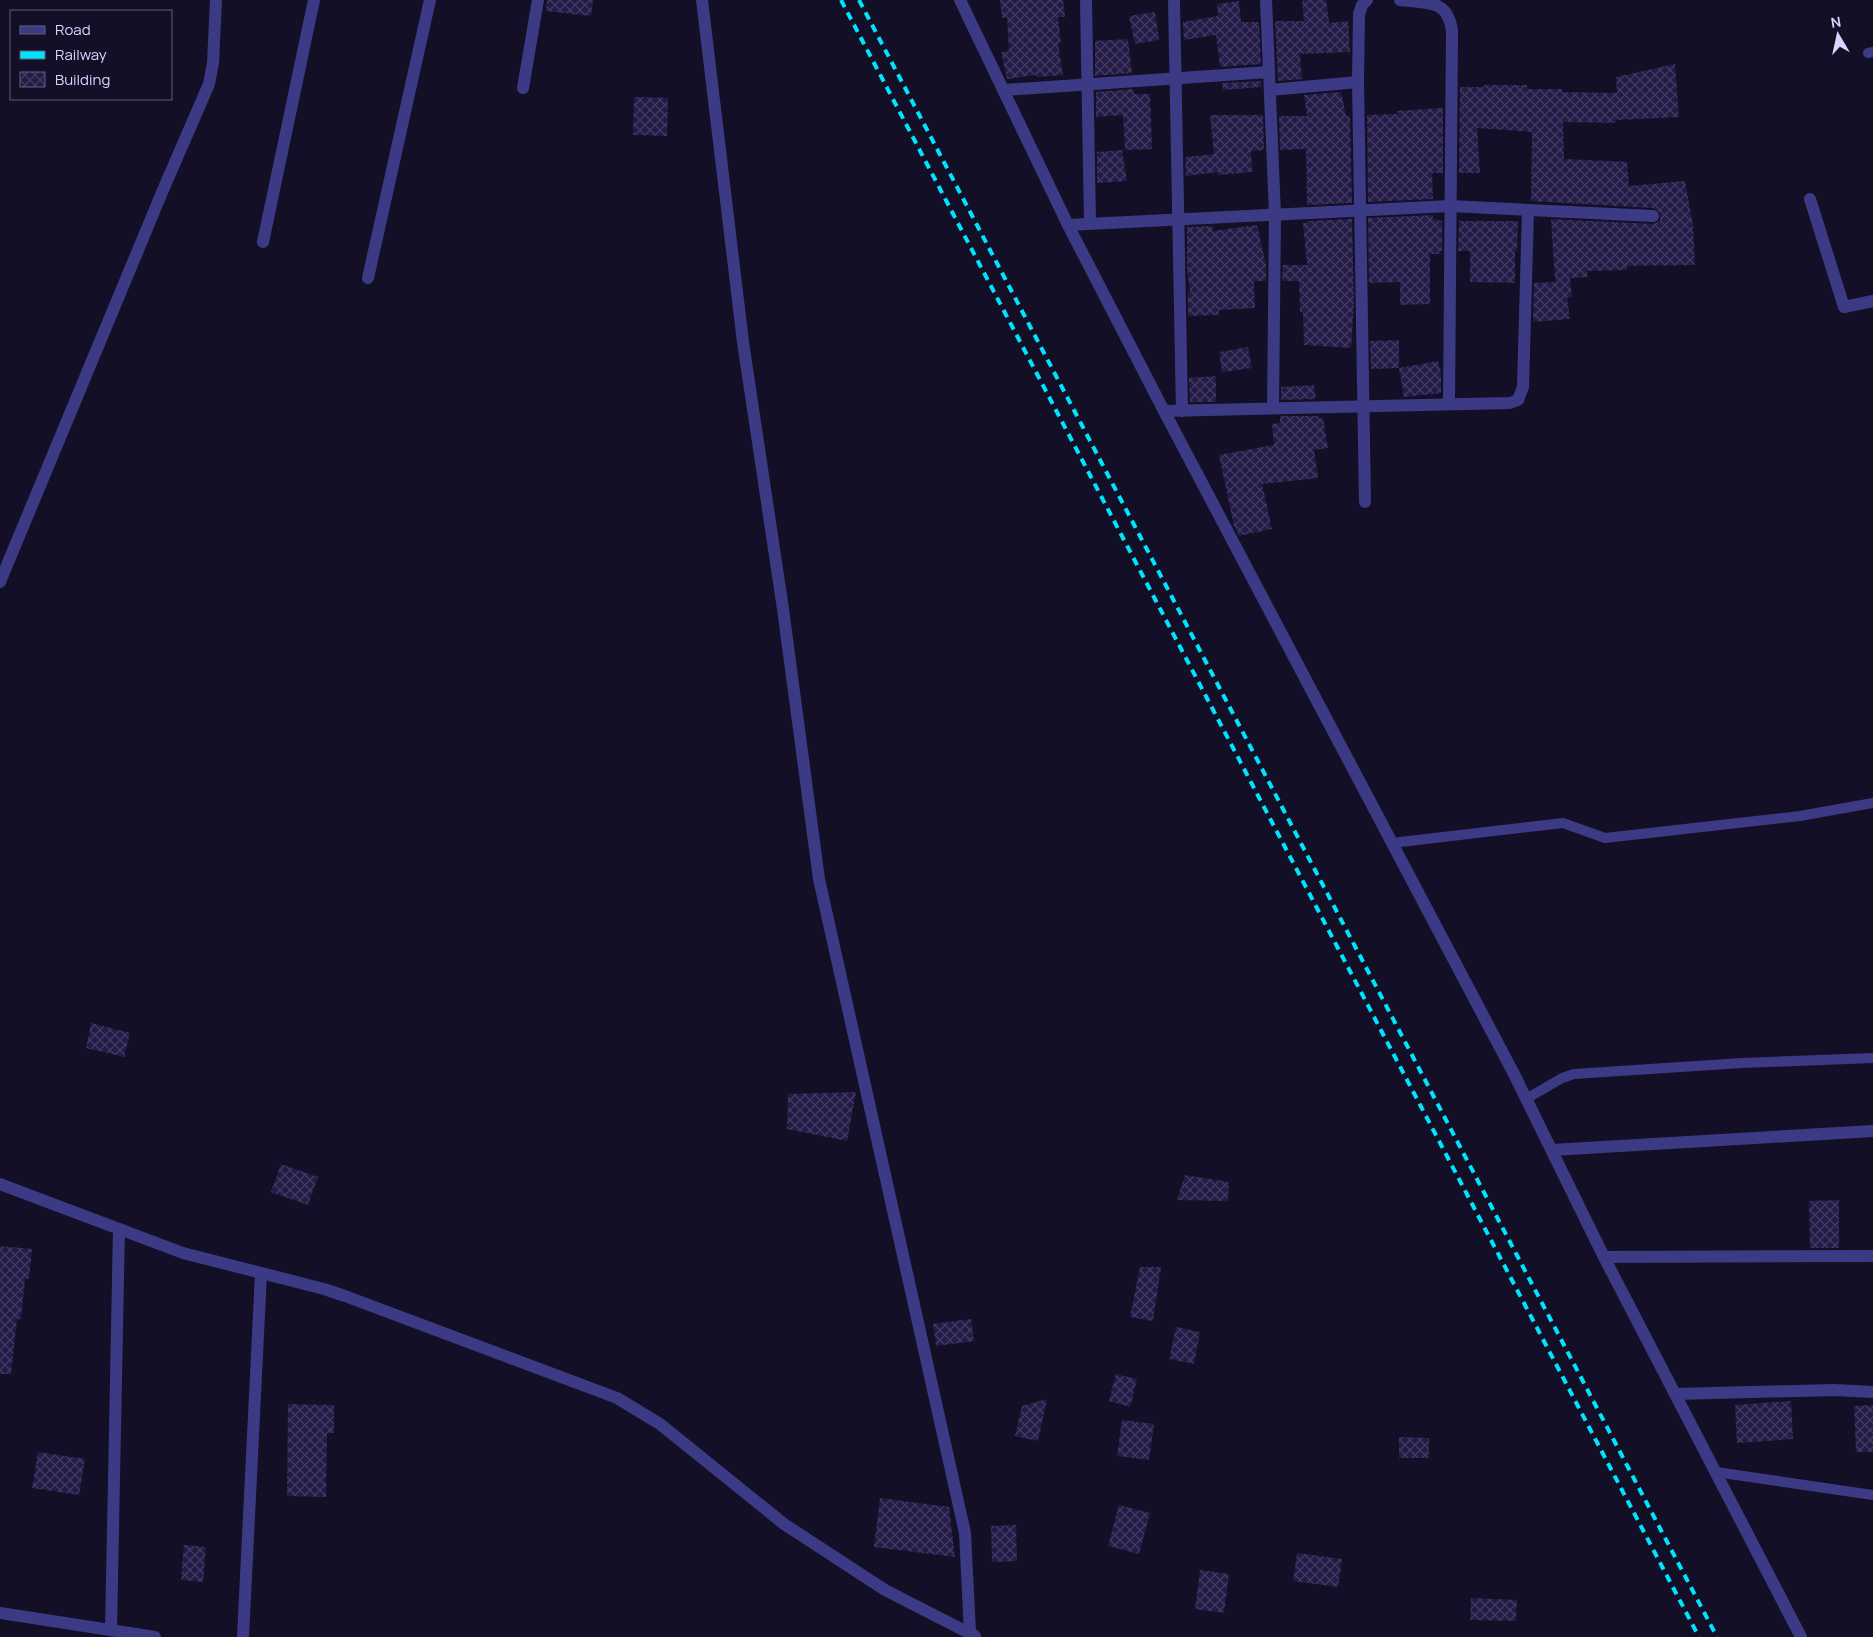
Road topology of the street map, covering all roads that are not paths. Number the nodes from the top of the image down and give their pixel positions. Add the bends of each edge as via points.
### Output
1 (216, 0) edge
2 (314, 0) edge
3 (430, 0) edge
4 (538, 0) edge
5 (702, 0) edge
6 (960, 0) edge
7 (1086, 0) edge
8 (1174, 0) edge
9 (1266, 0) edge
10 (1367, 0) edge
11 (1400, 0) edge
12 (1269, 72) junction
13 (1175, 78) junction
14 (1358, 82) junction
15 (1088, 84) junction
16 (523, 88) dead end
17 (1004, 90) junction
18 (1270, 90) junction
19 (1810, 200) dead end
20 (1450, 206) junction
21 (1360, 210) junction
22 (1528, 210) junction
23 (1275, 214) junction
24 (1653, 216) dead end
25 (1178, 219) junction
26 (1090, 224) junction
27 (1068, 225) junction
28 (263, 242) dead end
29 (368, 278) dead end
30 (1873, 302) edge
31 (1449, 404) junction
32 (1363, 406) junction
33 (1272, 408) junction
34 (1164, 411) junction
35 (1182, 411) junction
36 (1365, 502) dead end
37 (0, 582) edge
38 (1873, 803) edge
39 (1392, 843) junction
40 (1873, 1058) edge
41 (1526, 1099) junction
42 (1873, 1130) edge
43 (1552, 1150) junction
44 (0, 1184) edge
45 (119, 1229) junction
46 (1873, 1256) edge
47 (1604, 1257) junction
48 (261, 1274) junction
49 (1873, 1392) edge
50 (1676, 1394) junction
51 (1716, 1472) junction
52 (1873, 1495) edge
53 (0, 1613) edge
54 (111, 1630) junction
55 (974, 1635) edge
56 (155, 1637) edge
57 (243, 1637) edge
58 (1801, 1637) edge

1 - 37 street via 209,84
2 - 28 street
3 - 29 street
4 - 16 street
5 - 55 street via 742,342 819,879 965,1533
6 - 17 street
7 - 15 street
8 - 13 street
9 - 12 street
10 - 14 street via 1359,14
11 - 20 street via 1437,4 1450,18
12 - 13 street
12 - 18 street
13 - 15 street
13 - 25 street
14 - 18 street
14 - 21 street
15 - 17 street
15 - 26 street
17 - 27 street
18 - 23 street
19 - 30 street via 1844,307
20 - 21 street
20 - 22 street
20 - 31 street
21 - 23 street
21 - 32 street
22 - 24 street
22 - 31 street via 1521,394 1518,400 1510,403
23 - 25 street
23 - 33 street
25 - 26 street
25 - 35 street
26 - 27 street
27 - 34 street
31 - 32 street
32 - 33 street
32 - 36 street
33 - 35 street
34 - 35 street
34 - 39 street
38 - 39 lane via 1800,816 1605,838 1563,823
39 - 41 street
40 - 41 lane via 1574,1074
41 - 43 street
42 - 43 street
43 - 47 street
44 - 45 street
45 - 48 street via 182,1253
45 - 54 street
46 - 47 street
47 - 50 street
48 - 55 street via 338,1294 617,1398 660,1424 784,1524 885,1590
48 - 57 street
49 - 50 street
50 - 51 street
51 - 52 lane
51 - 58 street
53 - 54 street
54 - 56 street

